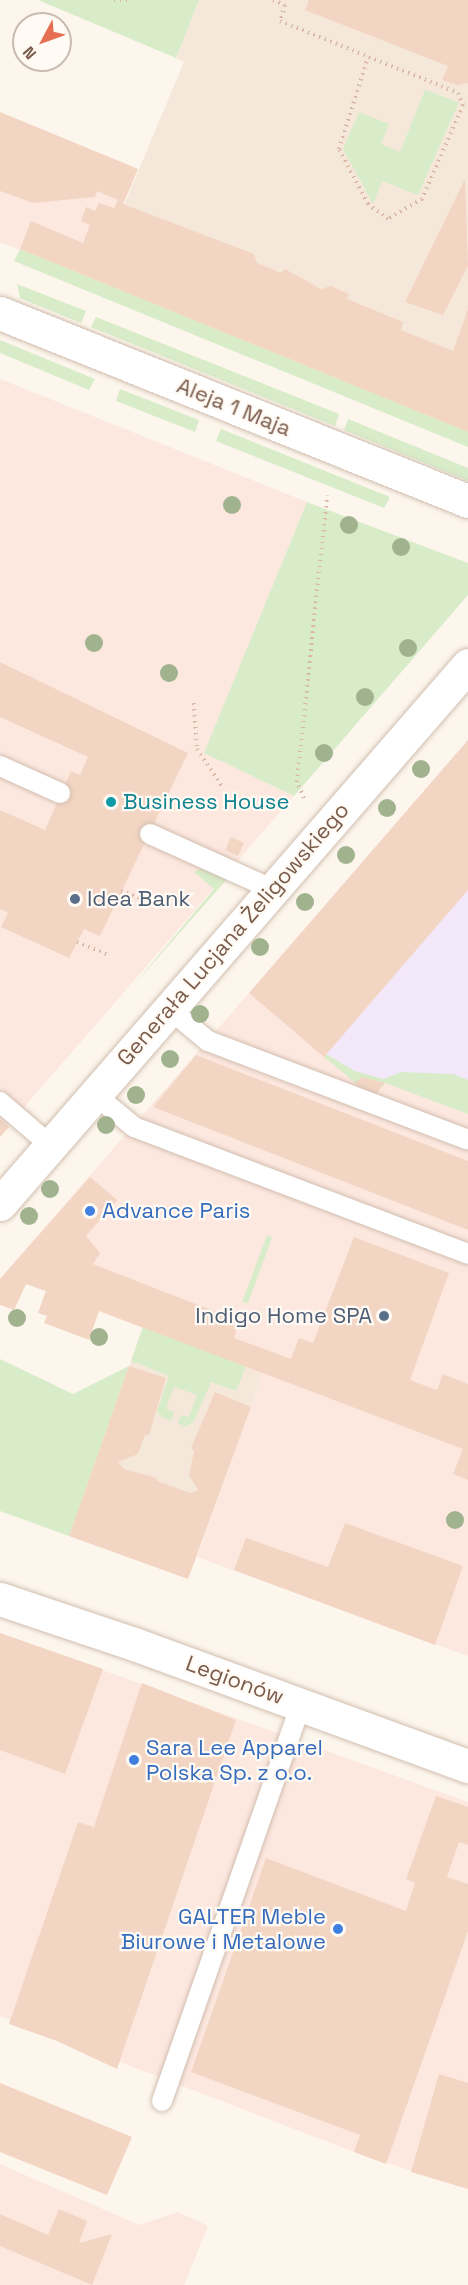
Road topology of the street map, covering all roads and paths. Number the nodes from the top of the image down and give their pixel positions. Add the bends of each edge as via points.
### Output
1 (114, 0) edge
2 (132, 0) edge
3 (273, 0) edge
4 (368, 57) junction
5 (0, 313) edge
6 (327, 496) dead end
7 (468, 501) edge
8 (468, 665) edge
9 (195, 703) dead end
10 (0, 766) edge
11 (223, 788) dead end
12 (60, 793) dead end
13 (305, 799) dead end
14 (150, 834) dead end
15 (272, 889) junction
16 (121, 891) dead end
17 (151, 902) dead end
18 (77, 942) dead end
19 (107, 954) dead end
20 (168, 1008) junction
21 (94, 1094) junction
22 (0, 1102) edge
23 (468, 1140) edge
24 (50, 1145) junction
25 (0, 1204) edge
26 (468, 1254) edge
27 (0, 1599) edge
28 (301, 1704) junction
29 (468, 1766) edge
30 (162, 2101) dead end

1 - 2 path
3 - 4 path via 285,5 280,21
4 - 4 path via 458,93 463,105 422,199 388,219 368,204 339,149
5 - 7 street, Aleja 1 Maja
6 - 13 path via 297,782
8 - 15 street, Generała Lucjana Żeligowskiego
9 - 11 path via 197,749
10 - 12 lane
14 - 15 lane
15 - 20 street, Generała Lucjana Żeligowskiego
16 - 17 path
18 - 19 path
20 - 21 street, Generała Lucjana Żeligowskiego
20 - 23 lane via 208,1041
21 - 24 street, Generała Lucjana Żeligowskiego
21 - 26 lane via 134,1127
22 - 24 lane
24 - 25 street, Generała Lucjana Żeligowskiego
27 - 28 street, Legionów
28 - 29 street, Legionów
28 - 30 lane

